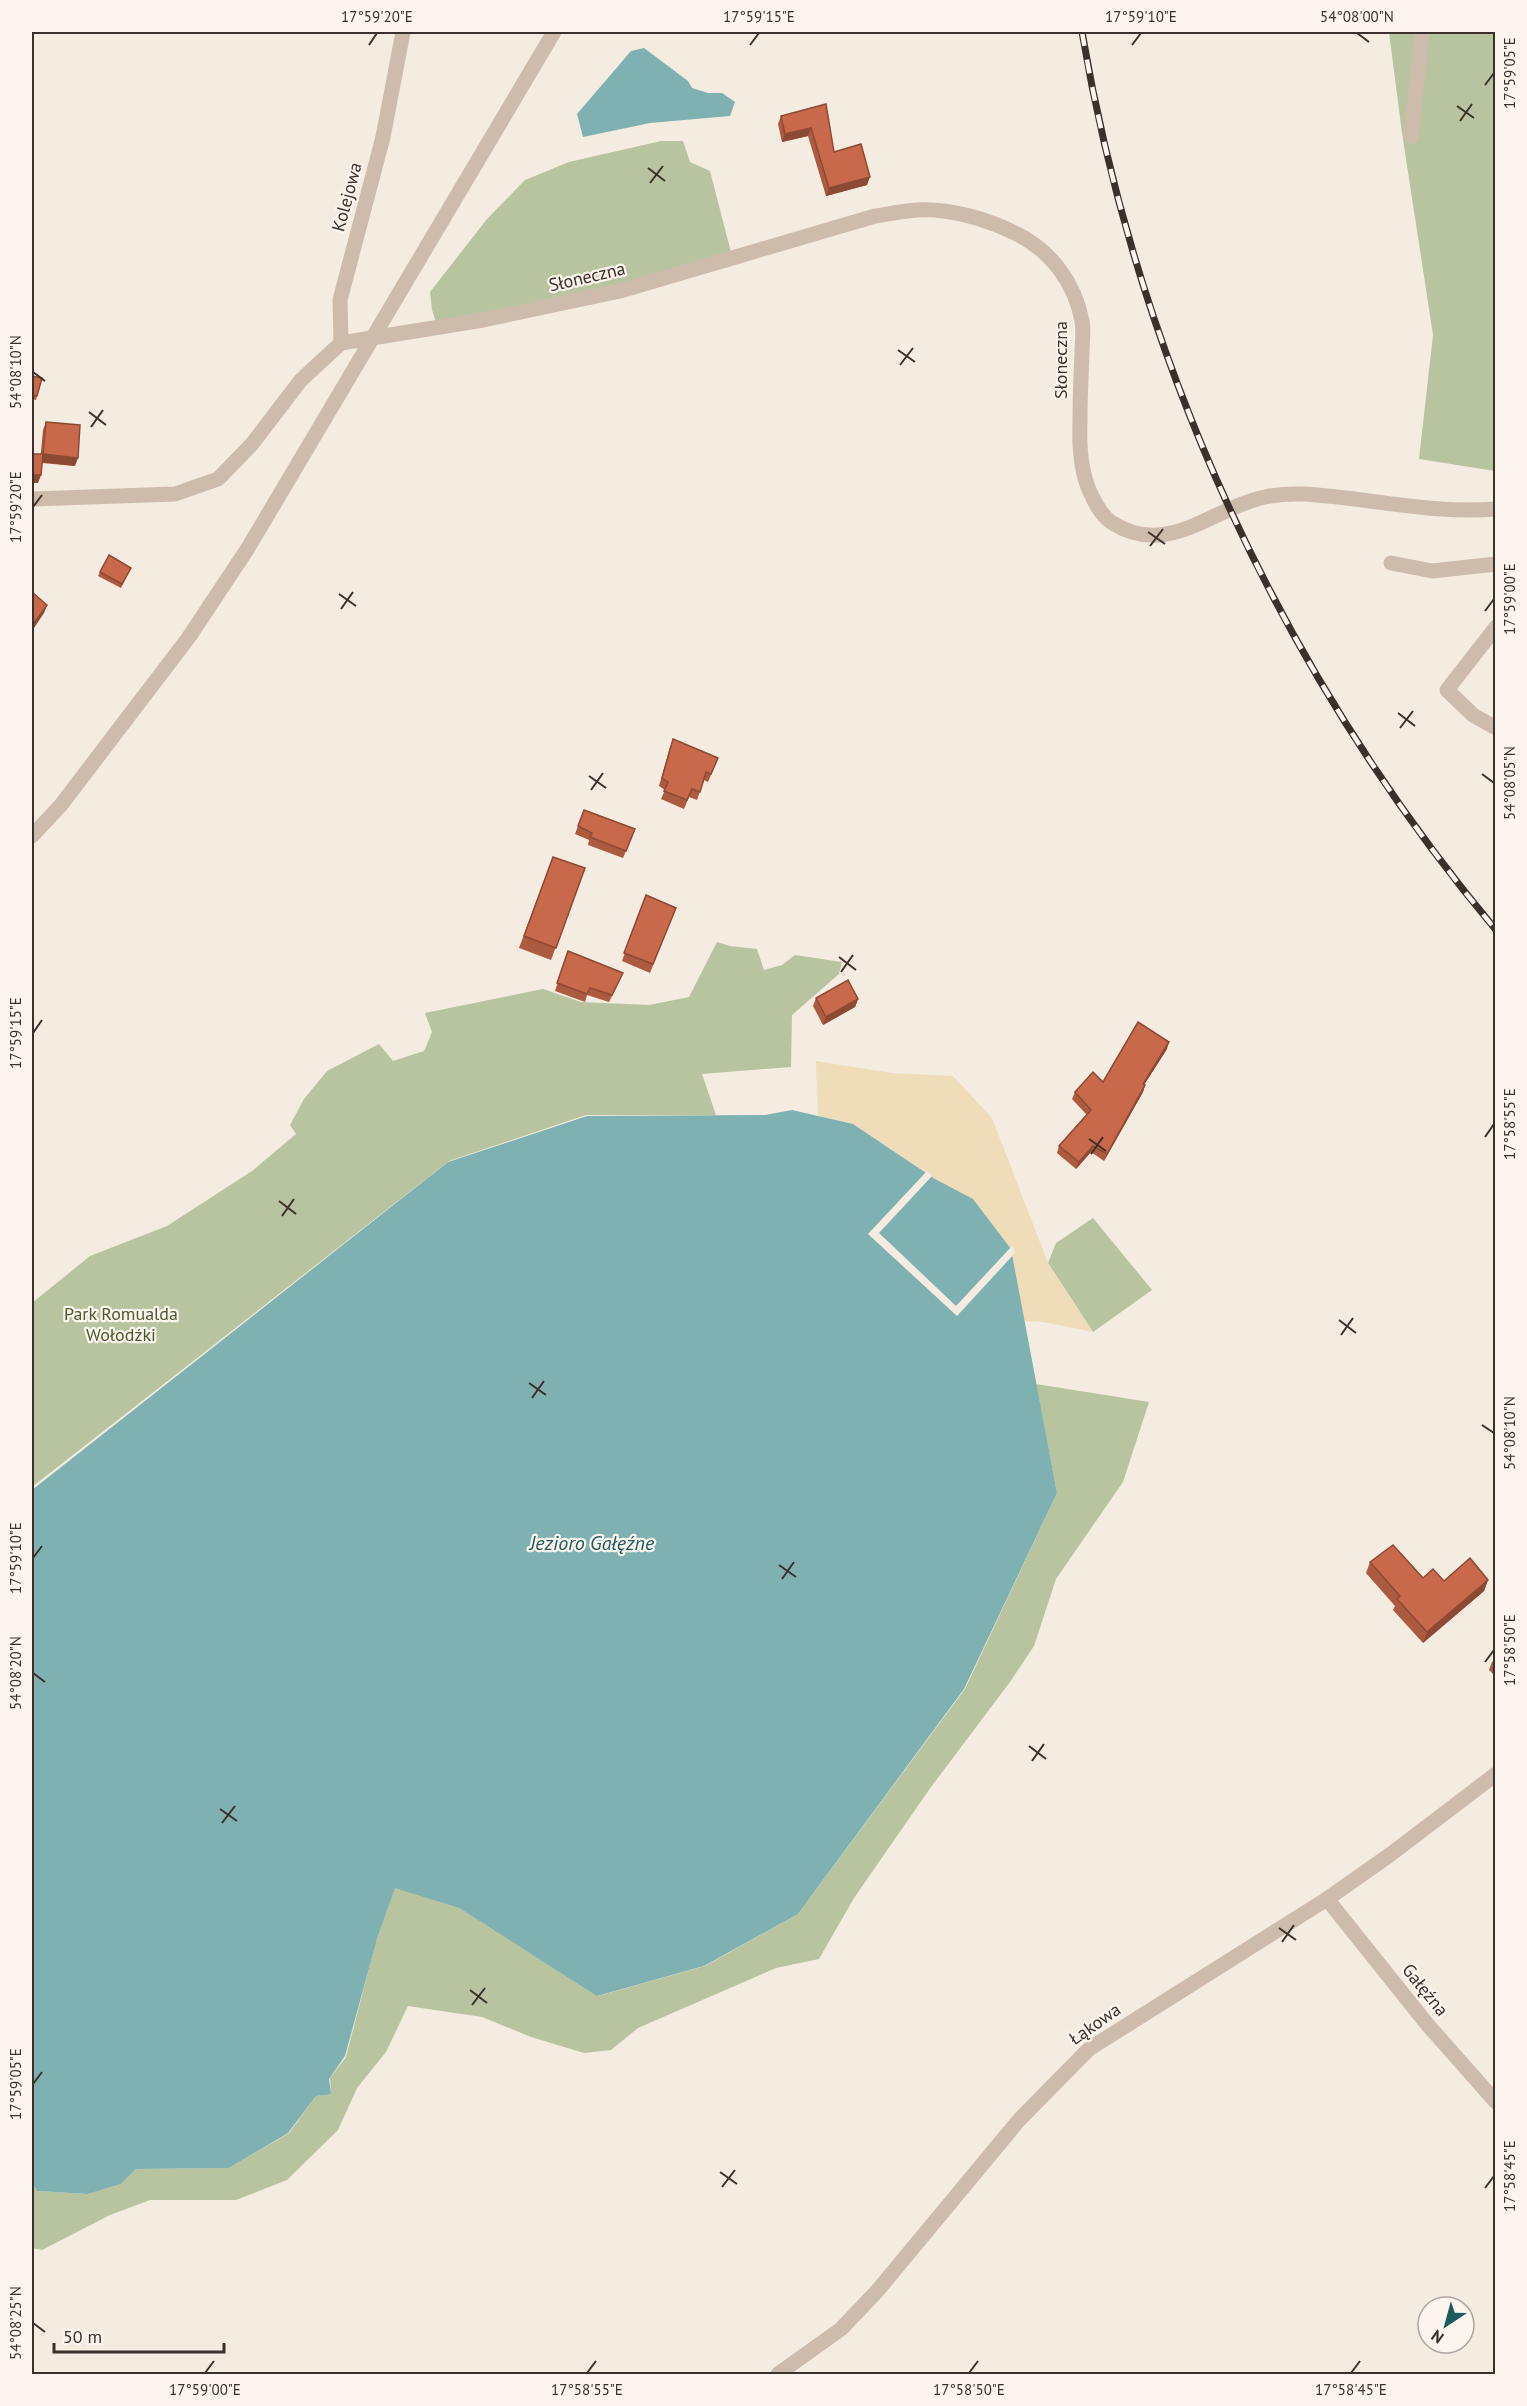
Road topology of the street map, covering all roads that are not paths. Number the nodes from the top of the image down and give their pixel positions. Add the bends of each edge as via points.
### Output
1 (403, 32) edge
2 (554, 32) edge
3 (1422, 32) edge
4 (1411, 136) dead end
5 (371, 338) junction
6 (340, 343) junction
7 (32, 499) edge
8 (1496, 509) edge
9 (1391, 563) dead end
10 (1496, 564) edge
11 (1496, 627) edge
12 (1496, 728) edge
13 (32, 836) edge
14 (1496, 1774) edge
15 (1327, 1899) junction
16 (1496, 2102) edge
17 (778, 2374) edge

1 - 6 street, Kolejowa via 383,137 340,300
2 - 5 street
3 - 4 street
5 - 6 street
5 - 8 street, Słoneczna via 483,320 620,291 876,216 918,210 969,216 1002,226 1031,241 1055,262 1074,291 1083,323 1079,453 1088,488 1097,507 1110,521 1132,532 1159,535 1202,524 1238,505 1292,493 1421,507
5 - 13 street via 248,548 189,637 61,805
6 - 7 street via 301,380 252,444 218,479 175,494
9 - 10 street via 1432,571
11 - 12 street via 1448,690 1473,715
14 - 15 street, Łąkowa
15 - 16 street, Gałęźna via 1427,2024
15 - 17 street, Łąkowa via 1089,2049 1019,2120 841,2329

